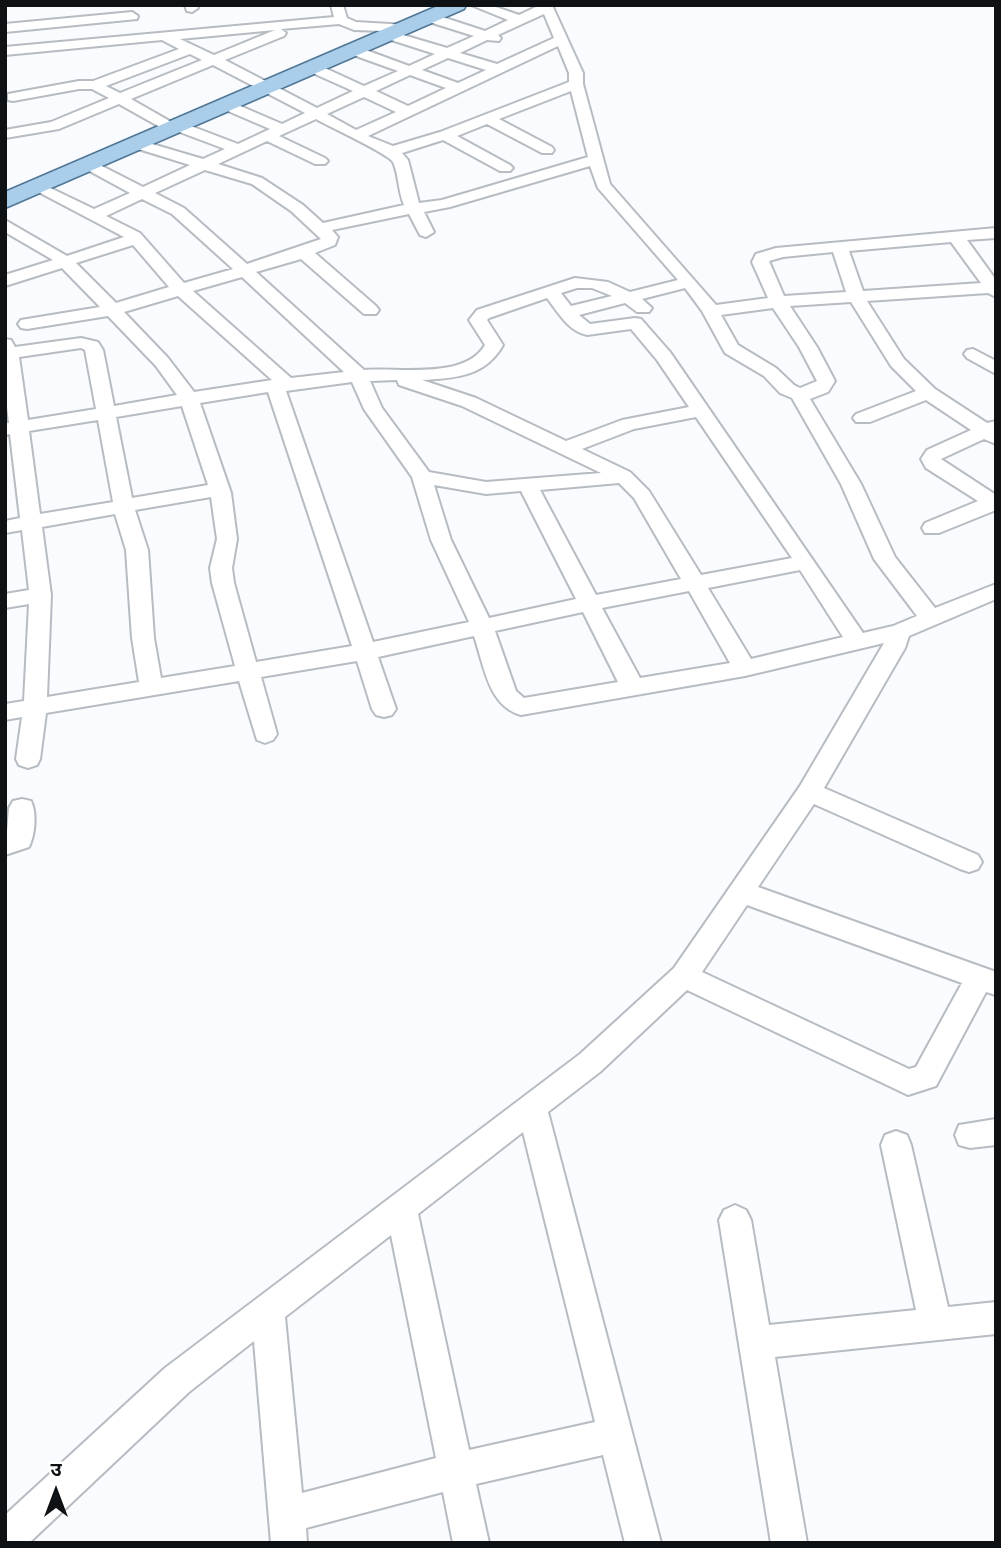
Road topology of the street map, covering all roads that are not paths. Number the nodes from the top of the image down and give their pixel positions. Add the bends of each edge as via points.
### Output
1 (457, 5) edge
2 (477, 5) edge
3 (333, 6) edge
4 (546, 6) edge
5 (132, 15) edge
6 (428, 17) junction
7 (341, 20) junction
8 (520, 20) junction
9 (302, 23) junction
10 (9, 28) edge
11 (395, 31) junction
12 (162, 36) junction
13 (488, 36) junction
14 (560, 40) junction
15 (190, 49) junction
16 (350, 49) junction
17 (10, 51) edge
18 (534, 51) junction
19 (444, 54) junction
20 (212, 60) junction
21 (311, 67) junction
22 (409, 69) junction
23 (498, 69) junction
24 (576, 84) junction
25 (95, 85) junction
26 (270, 87) junction
27 (459, 88) junction
28 (363, 91) junction
29 (120, 97) junction
30 (226, 105) junction
31 (409, 111) junction
32 (316, 113) junction
33 (487, 118) junction
34 (175, 127) junction
35 (282, 130) junction
36 (8, 134) edge
37 (445, 135) junction
38 (267, 136) junction
39 (356, 136) junction
40 (136, 144) junction
41 (238, 149) junction
42 (547, 150) dead end
43 (392, 151) junction
44 (596, 160) junction
45 (320, 161) dead end
46 (204, 164) junction
47 (89, 165) junction
48 (505, 167) dead end
49 (37, 187) junction
50 (141, 191) junction
51 (5, 201) edge
52 (414, 209) junction
53 (92, 216) junction
54 (5, 225) edge
55 (321, 228) junction
56 (426, 232) dead end
57 (996, 233) edge
58 (955, 236) junction
59 (136, 239) junction
60 (839, 246) junction
61 (306, 252) junction
62 (64, 261) junction
63 (244, 269) junction
64 (5, 281) edge
65 (689, 282) junction
66 (181, 289) junction
67 (995, 289) edge
68 (550, 291) junction
69 (856, 298) junction
70 (778, 302) junction
71 (637, 303) junction
72 (111, 310) junction
73 (370, 310) dead end
74 (711, 311) junction
75 (568, 312) junction
76 (27, 324) dead end
77 (8, 348) edge
78 (973, 354) dead end
79 (996, 369) edge
80 (389, 375) junction
81 (359, 376) junction
82 (282, 386) junction
83 (928, 393) junction
84 (802, 395) junction
85 (189, 399) junction
86 (701, 410) junction
87 (106, 414) junction
88 (863, 418) dead end
89 (13, 428) edge
90 (992, 432) edge
91 (563, 449) junction
92 (422, 477) junction
93 (624, 477) junction
94 (528, 486) junction
95 (219, 489) junction
96 (994, 502) edge
97 (124, 505) junction
98 (32, 522) junction
99 (5, 527) edge
100 (932, 528) dead end
101 (806, 562) junction
102 (695, 583) junction
103 (996, 591) edge
104 (40, 595) junction
105 (5, 601) edge
106 (587, 604) junction
107 (930, 617) junction
108 (483, 628) junction
109 (899, 632) junction
110 (857, 641) junction
111 (364, 652) junction
112 (745, 668) junction
113 (247, 671) junction
114 (632, 686) junction
115 (151, 687) junction
116 (35, 707) junction
117 (384, 709) dead end
118 (5, 712) edge
119 (265, 734) dead end
120 (28, 759) dead end
121 (809, 792) junction
122 (22, 808) dead end
123 (5, 845) edge
124 (969, 862) dead end
125 (742, 892) junction
126 (684, 976) junction
127 (987, 981) edge
128 (532, 1108) junction
129 (896, 1145) dead end
130 (401, 1208) junction
131 (735, 1220) dead end
132 (268, 1310) junction
133 (996, 1318) edge
134 (935, 1324) junction
135 (755, 1343) junction
136 (615, 1435) junction
137 (455, 1471) junction
138 (288, 1529) edge
139 (5, 1540) edge
140 (471, 1543) edge
141 (643, 1543) edge
142 (789, 1543) edge

1 - 6 main road
2 - 8 street
3 - 7 street
4 - 8 street
4 - 14 street
5 - 10 street
6 - 11 main road
6 - 13 street
7 - 9 street
7 - 11 street
8 - 13 street
9 - 12 street
9 - 20 street
10 - 17 street
11 - 16 main road
11 - 19 street
12 - 15 street
12 - 17 street via 80,49
13 - 18 street
13 - 19 street
14 - 18 street
14 - 24 street via 576,73
15 - 20 street
15 - 25 street
16 - 21 main road
16 - 22 street
18 - 23 street
19 - 22 street
19 - 23 street
20 - 26 street
20 - 29 street
21 - 26 main road
21 - 28 street
22 - 27 street
22 - 28 street
23 - 27 street
24 - 33 street
24 - 44 street
25 - 29 street
25 - 36 street via 78,78 11,91
26 - 30 main road
26 - 32 street
27 - 31 street
28 - 31 street
28 - 32 street
29 - 34 street
29 - 36 street via 54,126
30 - 34 main road
30 - 35 street
31 - 39 street
32 - 35 street
32 - 39 street
33 - 37 street
33 - 42 street
34 - 40 main road
34 - 41 street
35 - 38 street
37 - 43 street
37 - 48 street
38 - 41 street
38 - 45 street
39 - 43 street
40 - 46 street
40 - 47 main road
41 - 46 street
43 - 52 street via 400,160
44 - 52 street
44 - 65 street via 604,185
46 - 50 street
46 - 55 street via 266,185
47 - 49 main road
47 - 50 street
49 - 51 main road
49 - 53 street
50 - 53 street
50 - 63 street via 178,211
52 - 55 street
52 - 56 street
53 - 59 street
54 - 62 street
55 - 61 street via 331,240
57 - 58 street
58 - 60 street
58 - 67 street
59 - 62 street
59 - 66 street
60 - 69 street
60 - 70 street via 762,258 761,268
61 - 63 street
61 - 73 street
62 - 64 street
62 - 72 street
63 - 66 street
63 - 81 street
65 - 71 street
65 - 74 street
66 - 72 street
66 - 82 street
67 - 69 street
68 - 71 street via 585,282
68 - 75 street
68 - 80 street via 479,317 494,345 484,360 441,374
69 - 70 street
69 - 83 street via 897,362
70 - 74 street
70 - 84 street via 825,381 821,388
71 - 75 street
72 - 76 street
72 - 85 street via 162,362
74 - 84 street via 731,349
75 - 86 street via 578,325 591,331 639,325
77 - 87 street via 92,346
77 - 89 street
78 - 79 street
80 - 81 street
80 - 91 street via 469,402
81 - 82 street
81 - 92 street via 373,409
82 - 85 street
82 - 111 street
83 - 88 street
83 - 90 street
84 - 107 street via 851,484 885,559
85 - 87 street
85 - 95 street
86 - 91 street via 629,424
86 - 101 street
87 - 89 street
87 - 97 street
89 - 98 street
90 - 96 street via 931,459
91 - 93 street
92 - 94 street via 486,488
92 - 108 street via 442,540
93 - 94 street
93 - 102 street via 642,495
94 - 106 street
95 - 97 street
95 - 113 street via 227,538 223,583
96 - 100 street
97 - 98 street
97 - 115 street via 137,550
98 - 99 street
98 - 104 street
101 - 102 street
101 - 110 street
102 - 106 street
102 - 112 street
103 - 107 street
104 - 105 street
104 - 116 street
106 - 108 street
106 - 114 street
107 - 109 street
108 - 111 street
108 - 114 street via 505,694 522,706
109 - 110 street
109 - 121 street
110 - 112 street
111 - 113 street
111 - 117 street
112 - 114 street
113 - 115 street
113 - 119 street
115 - 116 street
116 - 118 street
116 - 120 street
121 - 124 street
121 - 125 street
122 - 123 street via 20,840
125 - 126 street
125 - 127 street
126 - 127 street via 908,1082 926,1077
126 - 128 street via 590,1063
128 - 130 street
128 - 136 street
129 - 134 street
130 - 132 street
130 - 137 street
131 - 135 street
132 - 138 street
132 - 139 street via 177,1380
133 - 134 street
134 - 135 street
135 - 142 street
136 - 137 street
136 - 141 street
137 - 138 street
137 - 140 street

